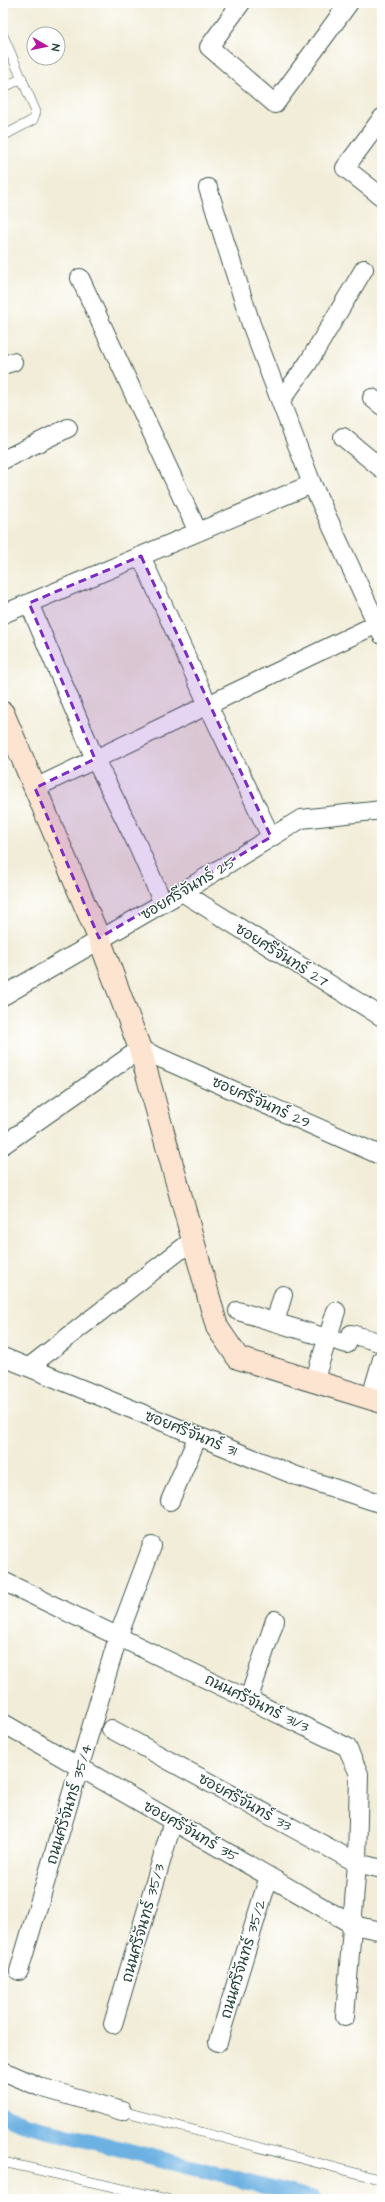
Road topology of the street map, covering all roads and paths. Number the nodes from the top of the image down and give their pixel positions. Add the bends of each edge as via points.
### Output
1 (241, 3) edge
2 (349, 3) edge
3 (3, 35) edge
4 (22, 78) junction
5 (3, 88) edge
6 (382, 118) edge
7 (3, 136) edge
8 (208, 188) dead end
9 (382, 197) edge
10 (364, 269) dead end
11 (80, 278) dead end
12 (281, 400) junction
13 (68, 428) dead end
14 (343, 437) dead end
15 (3, 460) edge
16 (382, 469) edge
17 (312, 484) junction
18 (198, 532) junction
19 (141, 556) junction
20 (29, 603) junction
21 (3, 614) edge
22 (379, 630) edge
23 (208, 705) junction
24 (3, 713) edge
25 (95, 759) junction
26 (35, 788) junction
27 (382, 810) edge
28 (271, 837) junction
29 (182, 892) junction
30 (163, 903) junction
31 (99, 938) junction
32 (3, 996) edge
33 (382, 1017) edge
34 (140, 1049) junction
35 (3, 1145) edge
36 (382, 1156) edge
37 (193, 1240) junction
38 (283, 1295) dead end
39 (238, 1311) dead end
40 (336, 1311) dead end
41 (275, 1322) junction
42 (328, 1338) junction
43 (382, 1343) edge
44 (358, 1347) dead end
45 (382, 1354) edge
46 (3, 1357) edge
47 (382, 1359) edge
48 (29, 1367) junction
49 (317, 1372) dead end
50 (377, 1396) edge
51 (198, 1436) junction
52 (170, 1501) dead end
53 (382, 1504) edge
54 (152, 1546) dead end
55 (3, 1581) edge
56 (276, 1620) dead end
57 (118, 1637) junction
58 (249, 1698) junction
59 (3, 1723) edge
60 (111, 1729) dead end
61 (80, 1766) junction
62 (173, 1821) junction
63 (356, 1863) junction
64 (382, 1869) edge
65 (269, 1876) junction
66 (353, 1925) junction
67 (382, 1931) edge
68 (19, 1971) dead end
69 (345, 2017) dead end
70 (113, 2024) dead end
71 (218, 2042) dead end
72 (3, 2071) edge
73 (122, 2111) joint
74 (3, 2162) edge
75 (382, 2180) edge
76 (167, 2199) edge

1 - 2 street via 209,47 275,104
3 - 4 lane
4 - 5 lane
4 - 7 lane via 35,108 35,116 33,120
6 - 9 street via 346,168
8 - 12 street via 251,324
10 - 12 street via 308,363
11 - 18 street
12 - 17 street
13 - 15 street
14 - 16 street
17 - 18 street
17 - 22 street
18 - 19 street
19 - 20 street
19 - 23 street
20 - 21 street
20 - 25 street
22 - 23 street
23 - 25 street
23 - 28 street
24 - 26 street
25 - 26 street
25 - 30 street
26 - 31 street
27 - 28 street, ซอยศรีจันทร์ 25 via 300,819
28 - 29 street, ซอยศรีจันทร์ 25
29 - 30 street, ซอยศรีจันทร์ 25
29 - 33 street, ซอยศรีจันทร์ 27
30 - 31 street, ซอยศรีจันทร์ 25
31 - 32 street, ซอยศรีจันทร์ 25
31 - 34 street
34 - 35 street
34 - 36 street, ซอยศรีจันทร์ 29
34 - 37 street
37 - 48 street
37 - 50 street via 217,1327 238,1358
38 - 41 street
39 - 41 street
40 - 42 street
41 - 42 street
42 - 43 street via 347,1344 351,1334
42 - 49 street
44 - 45 street
46 - 48 street, ซอยศรีจันทร์ 31
47 - 50 street
48 - 51 street, ซอยศรีจันทร์ 31
51 - 52 street
51 - 53 street, ซอยศรีจันทร์ 31 via 294,1475
54 - 57 street, ถนนศรีจันทร์ 35/4
55 - 57 street, ถนนศรีจันทร์ 31/3
56 - 58 street
57 - 58 street, ถนนศรีจันทร์ 31/3
57 - 61 street, ถนนศรีจันทร์ 35/4
58 - 63 street, ถนนศรีจันทร์ 31/3 via 347,1747 359,1774
59 - 61 street, ซอยศรีจันทร์ 35
60 - 63 street, ซอยศรีจันทร์ 33
61 - 62 street, ซอยศรีจันทร์ 35
61 - 68 street, ถนนศรีจันทร์ 35/4
62 - 65 street, ซอยศรีจันทร์ 35
62 - 70 street, ถนนศรีจันทร์ 35/3
63 - 64 street, ซอยศรีจันทร์ 33
63 - 66 street, ถนนศรีจันทร์ 31/3
65 - 66 street, ซอยศรีจันทร์ 35
65 - 71 street, ถนนศรีจันทร์ 35/2
66 - 67 street, ซอยศรีจันทร์ 35
66 - 69 street, ถนนศรีจันทร์ 31/3
72 - 73 street via 40,2087
73 - 75 lane
74 - 76 lane

